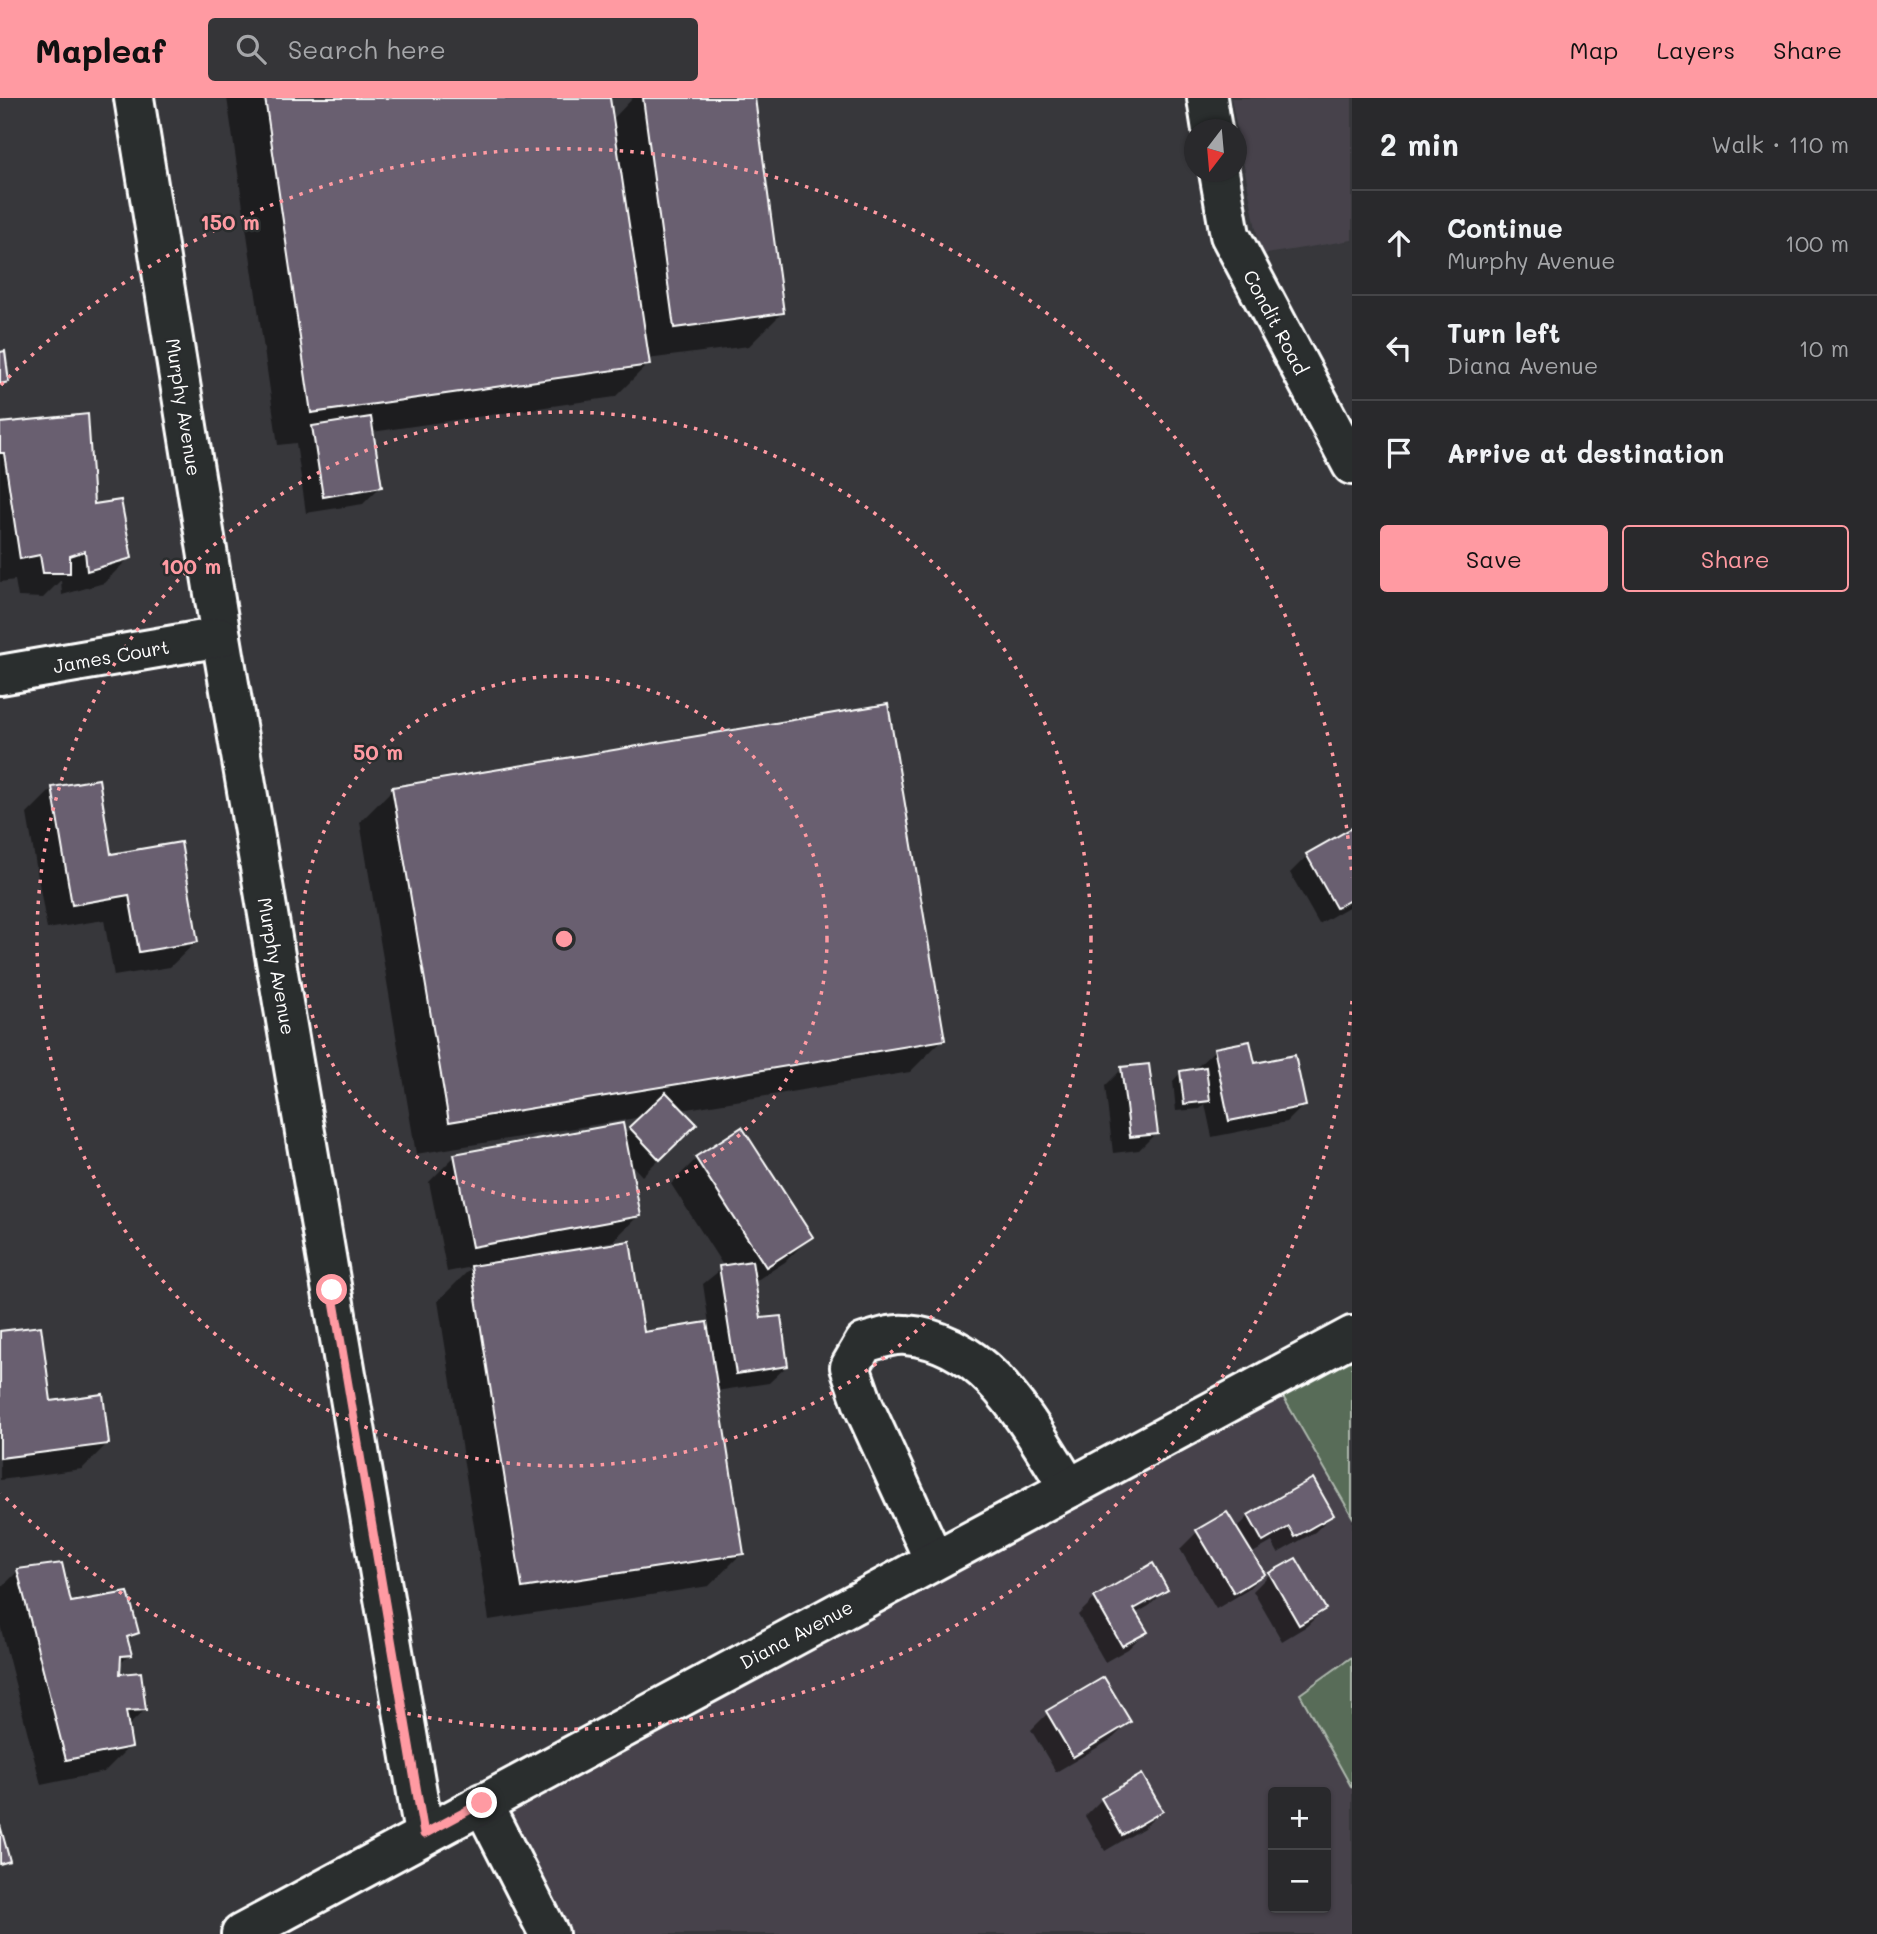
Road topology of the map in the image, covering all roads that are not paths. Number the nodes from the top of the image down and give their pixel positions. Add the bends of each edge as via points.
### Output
1 (134, 98) edge
2 (1207, 98) edge
3 (1210, 119) edge
4 (1221, 182) edge
5 (1352, 465) edge
6 (221, 637) junction
7 (0, 675) edge
8 (1352, 1336) edge
9 (1069, 1488) junction
10 (934, 1560) junction
11 (482, 1803) junction
12 (424, 1834) junction
13 (259, 1929) edge
14 (549, 1934) edge

1 - 6 street, Murphy Avenue
2 - 3 street
4 - 5 street, Condit Road via 1230,235
6 - 7 street, James Court
6 - 12 street, Murphy Avenue
8 - 9 street, Diana Avenue
9 - 10 street, Diana Avenue
9 - 10 street via 1007,1392 958,1350 905,1334 864,1343 850,1367 863,1407
10 - 11 street, Diana Avenue
11 - 12 street, Diana Avenue
11 - 14 street
12 - 13 street, Diana Avenue

